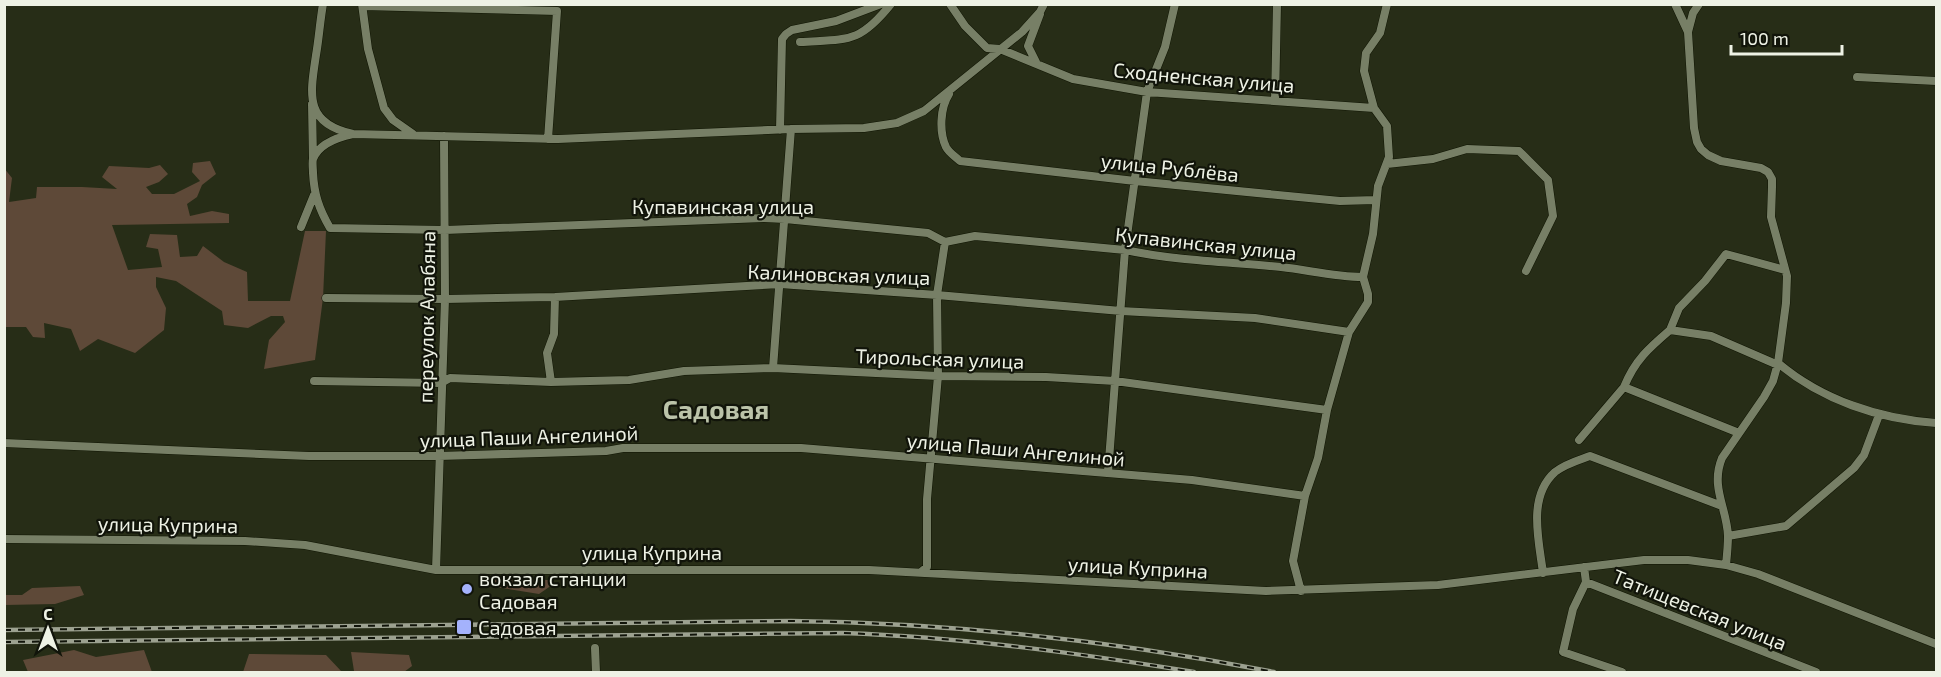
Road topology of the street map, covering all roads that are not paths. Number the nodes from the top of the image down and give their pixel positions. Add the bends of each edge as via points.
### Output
1 (324, 4) edge
2 (891, 4) edge
3 (950, 4) edge
4 (1175, 4) edge
5 (1277, 4) edge
6 (1387, 4) edge
7 (1675, 4) edge
8 (1699, 4) edge
9 (363, 5) edge
10 (878, 6) edge
11 (1042, 8) edge
12 (882, 15) junction
13 (1688, 32) junction
14 (800, 42) dead end
15 (1000, 49) junction
16 (1036, 62) junction
17 (1857, 78) dead end
18 (1936, 81) edge
19 (952, 88) junction
20 (1147, 92) junction
21 (1275, 101) junction
22 (312, 102) junction
23 (1374, 108) junction
24 (791, 129) junction
25 (780, 130) junction
26 (353, 134) junction
27 (415, 135) junction
28 (444, 136) junction
29 (548, 139) junction
30 (313, 159) junction
31 (1386, 164) junction
32 (1135, 181) junction
33 (314, 195) junction
34 (1376, 200) junction
35 (785, 219) junction
36 (301, 227) dead end
37 (445, 230) junction
38 (945, 242) junction
39 (1125, 250) junction
40 (1785, 270) junction
41 (1526, 271) dead end
42 (1363, 277) junction
43 (780, 284) junction
44 (937, 295) junction
45 (555, 297) junction
46 (326, 298) dead end
47 (445, 300) junction
48 (1121, 310) junction
49 (1670, 330) junction
50 (1349, 332) junction
51 (1778, 364) junction
52 (773, 368) junction
53 (938, 376) junction
54 (314, 381) dead end
55 (1115, 381) junction
56 (551, 382) junction
57 (441, 383) junction
58 (1624, 387) junction
59 (1327, 410) junction
60 (1879, 415) junction
61 (1936, 423) edge
62 (1738, 433) junction
63 (1579, 440) dead end
64 (4, 444) edge
65 (439, 456) junction
66 (930, 459) junction
67 (1108, 473) junction
68 (1305, 496) junction
69 (1722, 506) junction
70 (1728, 537) junction
71 (4, 539) edge
72 (1726, 565) junction
73 (1584, 567) junction
74 (436, 570) junction
75 (921, 572) junction
76 (1543, 573) junction
77 (1586, 582) junction
78 (1300, 591) junction
79 (1936, 644) edge
80 (595, 648) dead end
81 (596, 672) edge
82 (1622, 672) edge
83 (1816, 672) edge

1 - 22 street via 311,84
2 - 12 street
3 - 15 street, Сходненская улица via 987,48
4 - 20 street via 1165,47
5 - 21 street
6 - 23 street via 1380,33 1366,53 1364,71
7 - 13 street
8 - 13 street
9 - 27 street via 368,49 384,108 393,120
9 - 29 street via 557,11
10 - 12 street
10 - 25 street via 786,34
11 - 15 street via 1022,32
11 - 16 street via 1028,46
12 - 14 street via 861,34 849,39
13 - 40 street via 1697,142 1708,155 1722,161 1768,172 1772,179 1771,217
15 - 16 street, Сходненская улица
15 - 19 street
16 - 20 street, Сходненская улица via 1073,79
17 - 18 street
19 - 24 street via 924,111 897,123 864,128
19 - 32 street, улица Рублёва via 945,101 943,135 947,150 960,161
20 - 21 street, Сходненская улица
20 - 32 street
21 - 23 street, Сходненская улица
22 - 26 street via 327,124
22 - 30 street
23 - 31 street via 1387,126
24 - 25 street
24 - 35 street
25 - 29 street
26 - 27 street
26 - 30 street via 322,147
27 - 28 street
28 - 29 street
28 - 37 street, переулок Алабяна
30 - 33 street
31 - 34 street
31 - 41 street via 1432,159 1467,149 1520,151 1548,180 1553,216
32 - 34 street, улица Рублёва via 1340,201
32 - 39 street
33 - 36 street
33 - 37 street, Купавинская улица via 330,228
34 - 42 street
35 - 37 street, Купавинская улица
35 - 38 street, Купавинская улица via 928,233
35 - 43 street
37 - 47 street, переулок Алабяна
38 - 39 street, Купавинская улица via 975,236
38 - 44 street
39 - 42 street, Купавинская улица
39 - 48 street
40 - 49 street via 1726,254 1679,308
40 - 51 street via 1786,303
42 - 50 street via 1368,302
43 - 44 street, Калиновская улица
43 - 45 street, Калиновская улица
43 - 52 street
44 - 48 street, Калиновская улица
44 - 53 street
45 - 47 street, Калиновская улица
45 - 56 street via 554,334 547,353
46 - 47 street, Калиновская улица
47 - 57 street, переулок Алабяна
48 - 50 street, Калиновская улица via 1255,318
48 - 55 street
49 - 51 street via 1711,336
49 - 58 street via 1644,352
50 - 59 street
51 - 60 street via 1809,385
51 - 62 street via 1764,397
52 - 53 street, Тирольская улица
52 - 56 street, Тирольская улица
53 - 55 street, Тирольская улица
53 - 66 street
54 - 57 street, Тирольская улица
55 - 59 street, Тирольская улица
55 - 67 street
56 - 57 street, Тирольская улица via 450,378
57 - 65 street, переулок Алабяна
58 - 62 street
58 - 63 street
59 - 68 street via 1318,458
60 - 61 street
60 - 70 street via 1864,455 1854,468 1786,526
62 - 69 street via 1718,469 1716,481
64 - 65 street, улица Паши Ангелиной via 309,456
65 - 66 street, улица Паши Ангелиной via 623,448 801,448
65 - 74 street, переулок Алабяна
66 - 67 street, улица Паши Ангелиной
66 - 75 street via 927,567
67 - 68 street, улица Паши Ангелиной
68 - 78 street via 1293,561
69 - 70 street
69 - 76 street via 1590,456 1572,462 1555,472 1538,505
70 - 72 street
71 - 74 street, улица Куприна via 305,545
72 - 73 street, улица Куприна via 1644,560
72 - 79 street, улица Куприна via 1815,595
73 - 76 street, улица Куприна
73 - 77 street, Татищевская улица
74 - 75 street, улица Куприна
75 - 78 street, улица Куприна
76 - 78 street, улица Куприна via 1438,585
77 - 82 street via 1572,609 1563,652
77 - 83 street, Татищевская улица
80 - 81 street

